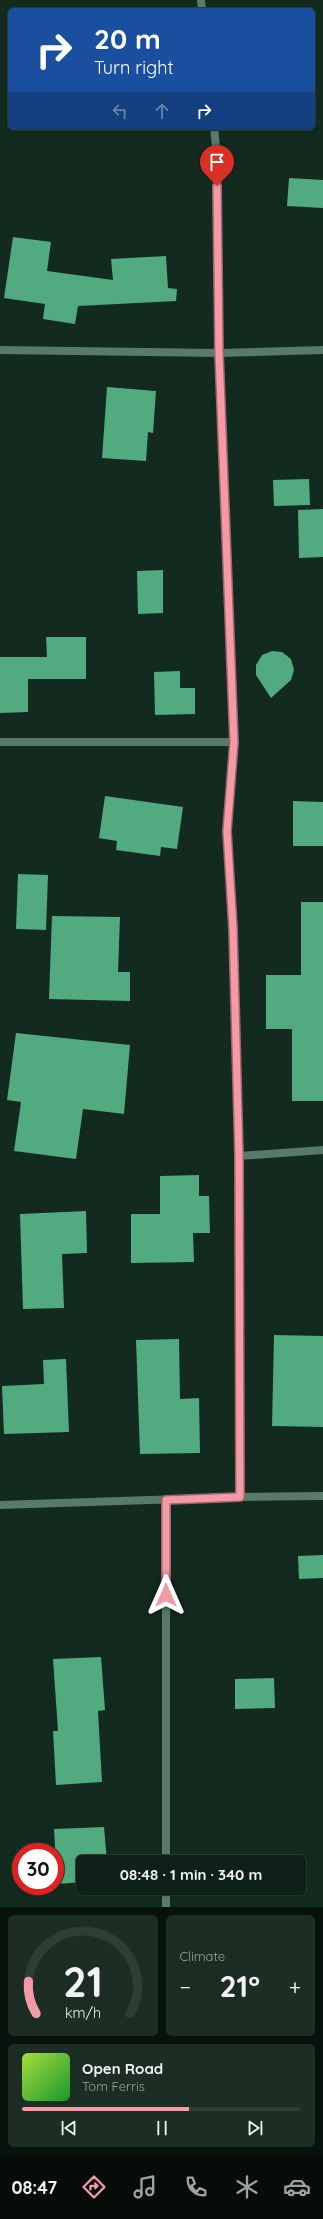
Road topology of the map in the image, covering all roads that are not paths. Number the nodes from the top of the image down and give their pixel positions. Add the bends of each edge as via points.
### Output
1 (214, 130) edge
2 (0, 350) edge
3 (323, 350) edge
4 (219, 353) junction
5 (0, 742) edge
6 (234, 742) junction
7 (323, 1150) edge
8 (239, 1156) junction
9 (323, 1496) edge
10 (240, 1497) junction
11 (166, 1500) junction
12 (0, 1505) edge
13 (166, 1855) edge
14 (166, 1895) edge
15 (166, 1907) edge

1 - 4 street via 217,156
2 - 4 street
3 - 4 street
4 - 6 street
5 - 6 street
6 - 8 street via 227,831 233,928
7 - 8 street
8 - 10 street
9 - 10 street
10 - 11 street
11 - 12 street
11 - 13 street
14 - 15 street

